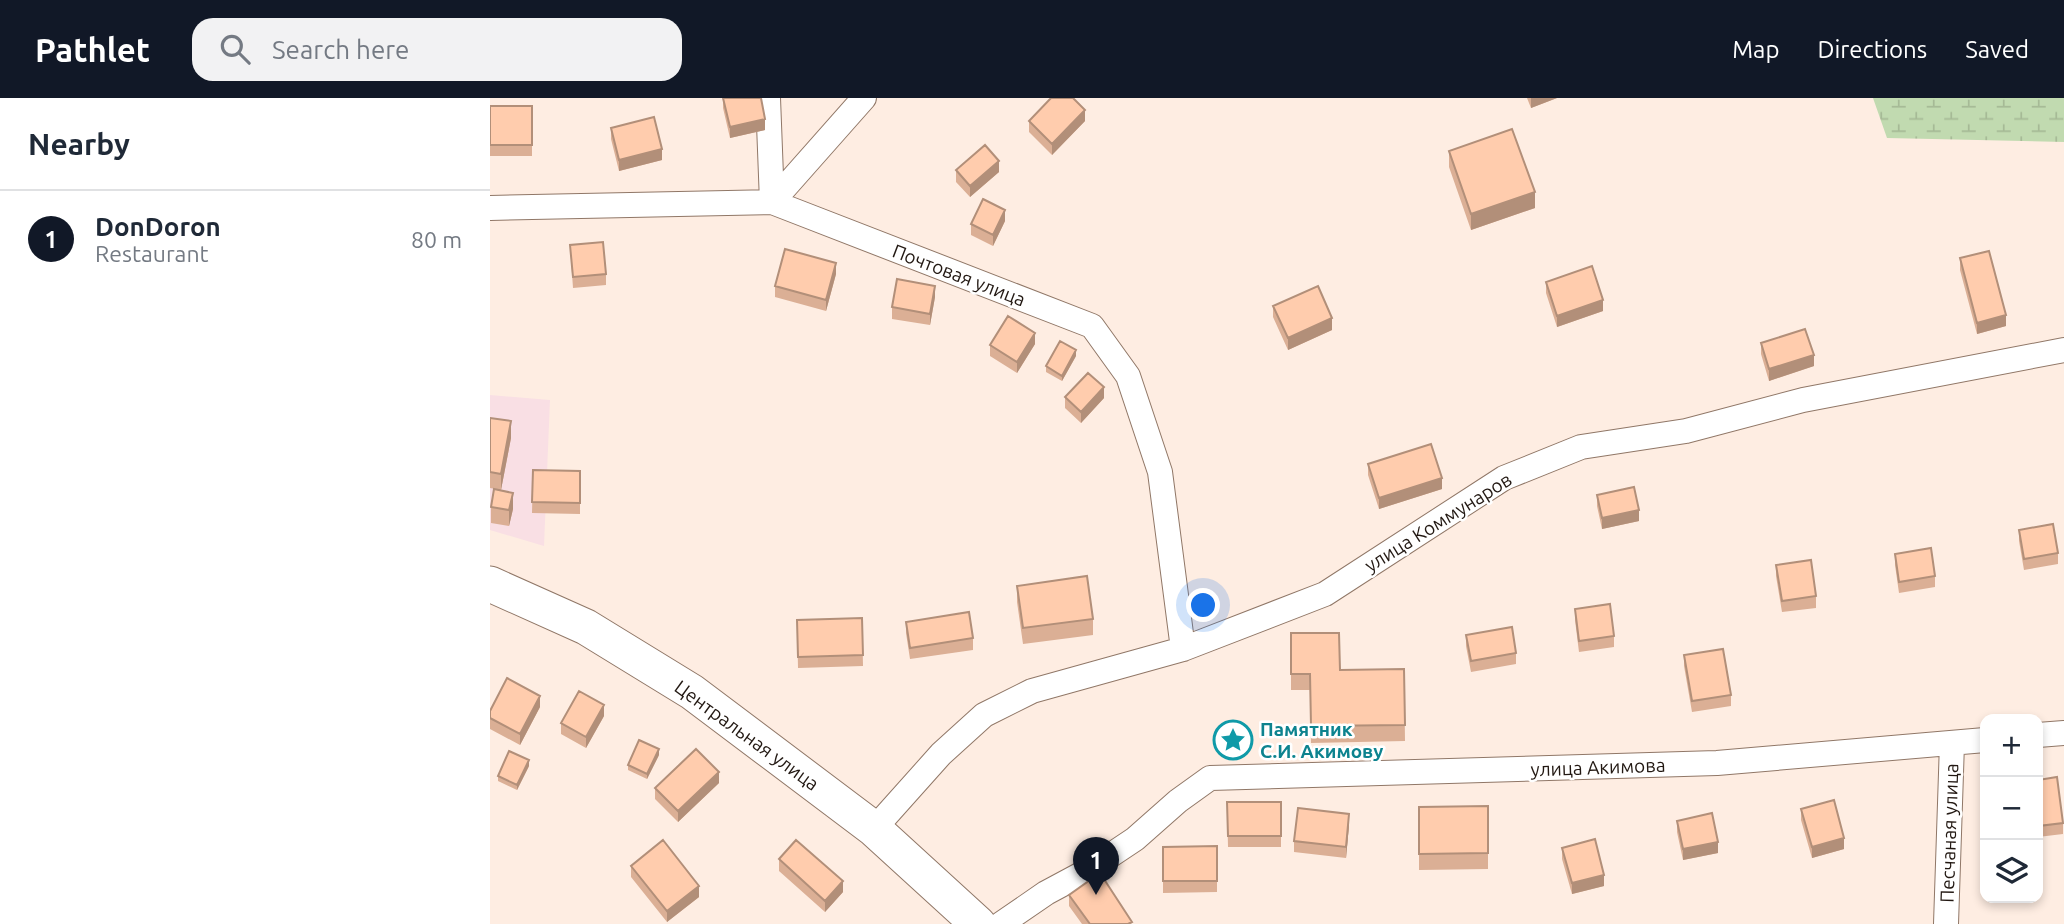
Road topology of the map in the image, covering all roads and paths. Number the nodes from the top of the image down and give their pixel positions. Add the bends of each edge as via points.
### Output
1 (768, 98) edge
2 (864, 98) edge
3 (772, 202) junction
4 (490, 208) edge
5 (2064, 350) edge
6 (490, 584) edge
7 (1183, 649) junction
8 (2064, 733) edge
9 (2043, 735) edge
10 (1980, 740) edge
11 (1952, 743) junction
12 (874, 829) junction
13 (978, 924) edge
14 (1001, 924) edge
15 (1945, 924) edge

1 - 3 street
2 - 3 street
3 - 4 street, Почтовая улица
3 - 7 street, Почтовая улица via 1092,326 1128,376 1160,472
5 - 7 street, улица Коммунаров via 1802,400 1686,431 1581,447 1503,478 1325,594
6 - 12 street, Центральная улица via 586,627 692,692
7 - 12 street, улица Коммунаров via 1032,691 984,715 941,754
8 - 9 street
10 - 11 street, улица Акимова
11 - 14 street, улица Акимова via 1717,763 1210,778 1135,839
11 - 15 street, Песчаная улица
12 - 13 street, Центральная улица

